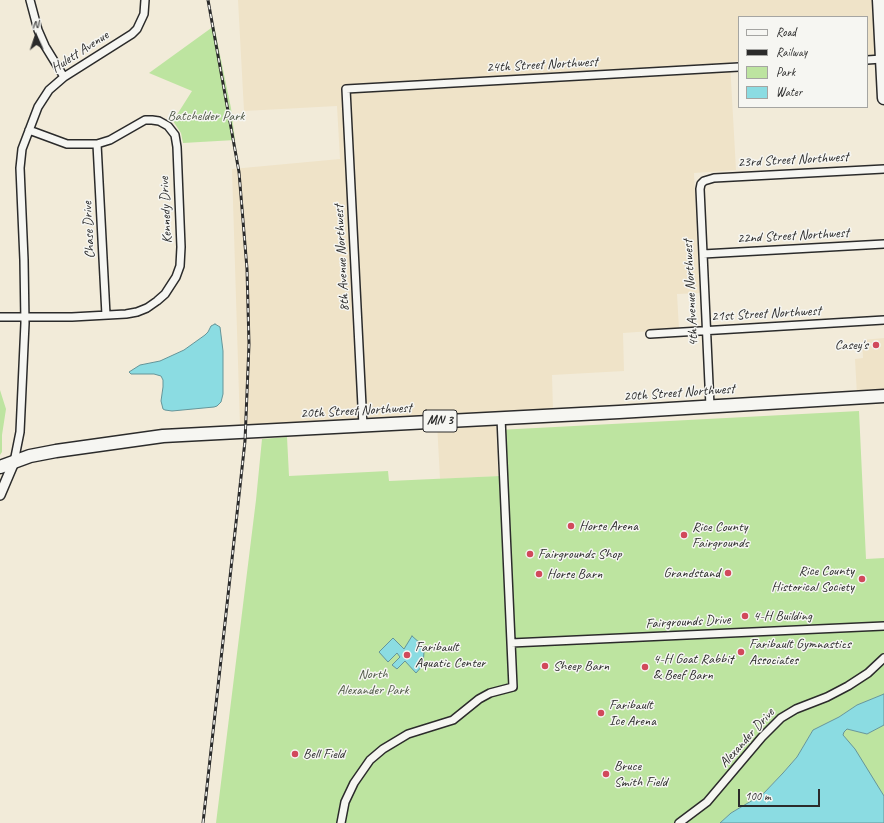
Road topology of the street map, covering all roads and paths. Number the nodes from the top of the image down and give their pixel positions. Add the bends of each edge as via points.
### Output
1 (30, 0) edge
2 (144, 0) edge
3 (879, 0) edge
4 (882, 59) junction
5 (868, 60) edge
6 (738, 67) edge
7 (64, 77) junction
8 (346, 89) joint
9 (884, 98) edge
10 (29, 130) junction
11 (97, 144) junction
12 (884, 169) edge
13 (704, 181) joint
14 (884, 244) edge
15 (703, 254) junction
16 (106, 315) junction
17 (0, 317) edge
18 (25, 317) junction
19 (884, 320) edge
20 (706, 330) junction
21 (650, 334) dead end
22 (884, 396) edge
23 (710, 406) junction
24 (501, 418) junction
25 (363, 426) junction
26 (14, 462) junction
27 (0, 467) edge
28 (0, 496) edge
29 (868, 626) junction
30 (884, 626) edge
31 (884, 632) edge
32 (510, 643) junction
33 (884, 658) edge
34 (341, 823) edge
35 (679, 823) edge

1 - 7 street via 45,46
2 - 7 street, Hulett Avenue via 144,14 132,34
3 - 4 highway
4 - 5 street
4 - 9 highway
6 - 8 street, 24th Street Northwest
7 - 10 street, Hulett Avenue via 42,98
8 - 25 street, 8th Avenue Northwest
10 - 11 street, Kennedy Drive via 67,144
10 - 18 street, Hulett Avenue via 22,149 20,168
11 - 16 street, Chase Drive
11 - 16 street, Kennedy Drive via 110,140 138,123 152,120 168,126 175,135 177,147 181,257 179,270 165,294 148,308 126,314
12 - 13 street, 23rd Street Northwest via 714,178
13 - 15 street, 4th Avenue Northwest via 700,189
14 - 15 street, 22nd Street Northwest
15 - 20 street, 4th Avenue Northwest
16 - 18 street, Kennedy Drive
17 - 18 street, Kennedy Drive
18 - 26 street, Hulett Avenue via 20,432
19 - 20 street, 21st Street Northwest
20 - 21 street, 21st Street Northwest
20 - 23 street, 4th Avenue Northwest
22 - 23 highway, 20th Street Northwest / MN 3
23 - 24 highway, 20th Street Northwest / MN 3
24 - 25 highway, 20th Street Northwest / MN 3
24 - 32 street
25 - 26 highway, 20th Street Northwest / MN 3 via 163,436 56,451
26 - 27 highway, 20th Street Northwest / MN 3
26 - 28 street
29 - 30 street, Fairgrounds Drive
29 - 31 street, Fairgrounds Drive
29 - 32 street, Fairgrounds Drive
32 - 34 street via 513,687 490,693 453,720 408,734 382,749 370,760 354,782 345,802
33 - 35 street, Alexander Drive via 868,673 848,686 796,709 778,721 707,802

